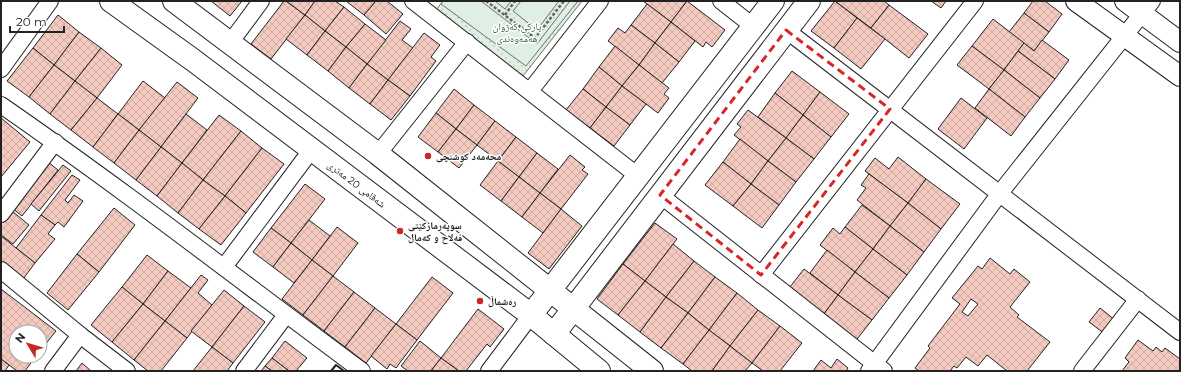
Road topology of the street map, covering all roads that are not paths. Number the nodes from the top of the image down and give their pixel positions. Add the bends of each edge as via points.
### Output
1 (50, 1) edge
2 (112, 1) edge
3 (174, 1) edge
4 (261, 1) edge
5 (600, 1) edge
6 (721, 1) edge
7 (773, 1) edge
8 (808, 1) edge
9 (975, 1) edge
10 (1076, 1) edge
11 (1125, 1) edge
12 (423, 4) edge
13 (1147, 7) edge
14 (753, 26) junction
15 (786, 30) junction
16 (1124, 36) junction
17 (222, 38) junction
18 (466, 42) junction
19 (1180, 42) edge
20 (193, 60) junction
21 (1, 69) edge
22 (1180, 76) edge
23 (530, 91) junction
24 (1, 105) edge
25 (890, 109) junction
26 (55, 142) junction
27 (312, 149) junction
28 (378, 154) junction
29 (638, 176) junction
30 (1000, 193) junction
31 (660, 195) junction
32 (1, 214) edge
33 (224, 267) junction
34 (1, 270) edge
35 (761, 275) junction
36 (550, 290) junction
37 (1138, 299) junction
38 (574, 308) junction
39 (286, 314) junction
40 (531, 315) junction
41 (1180, 332) edge
42 (554, 334) junction
43 (80, 335) junction
44 (876, 369) edge
45 (52, 371) edge
46 (127, 371) edge
47 (244, 371) edge
48 (362, 371) edge
49 (489, 371) edge
50 (599, 371) edge
51 (652, 371) edge
52 (1082, 371) edge

1 - 21 street
2 - 20 main road, شەقامی 20 مەتری
3 - 17 main road
4 - 17 street
5 - 23 street
6 - 14 street
7 - 14 main road
8 - 15 main road
9 - 25 street
10 - 16 street
11 - 13 street
12 - 18 street
13 - 16 street
13 - 19 street
14 - 29 main road
15 - 25 street
15 - 31 main road
16 - 22 street
16 - 30 street
17 - 20 main road
17 - 28 main road
18 - 23 street
18 - 28 street
20 - 27 main road, شەقامی 20 مەتری
23 - 29 street
24 - 26 street
25 - 30 street
25 - 35 street
26 - 32 street
26 - 33 street
27 - 33 street
27 - 40 main road, شەقامی 20 مەتری
28 - 36 main road
29 - 36 main road
30 - 37 street
30 - 44 street
31 - 35 street
31 - 38 main road
33 - 39 street
34 - 43 street
35 - 44 street
36 - 38 main road
36 - 40 main road
37 - 41 street
37 - 52 street
38 - 42 main road
38 - 51 main road
39 - 47 street
39 - 48 street
40 - 42 main road, شەقامی 20 مەتری
40 - 49 street
42 - 50 main road, شەقامی 20 مەتری
43 - 45 street
43 - 46 street

